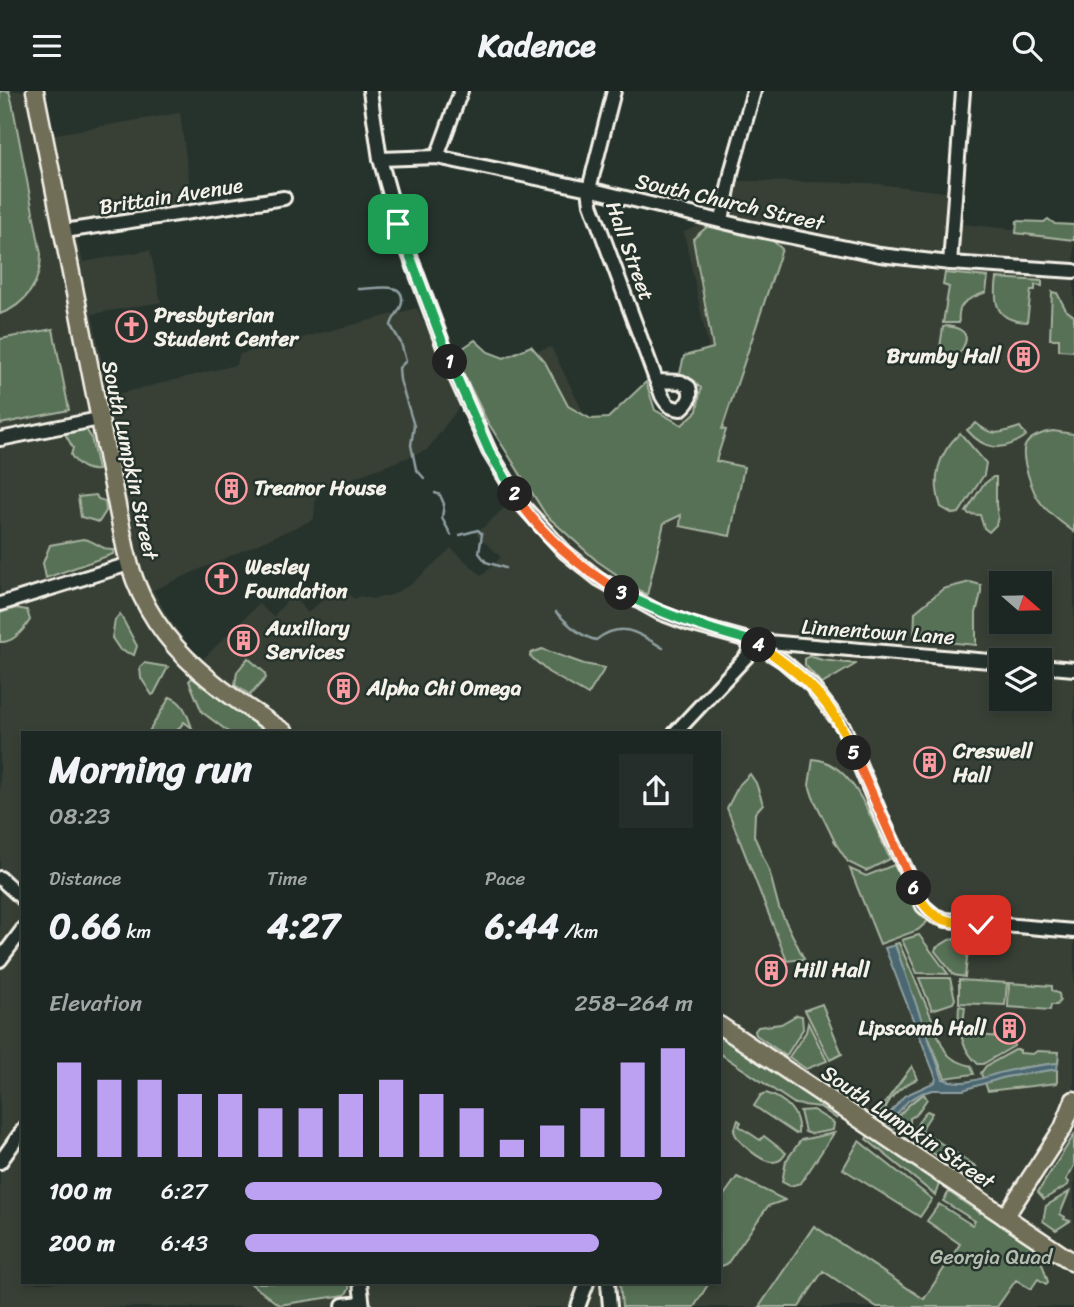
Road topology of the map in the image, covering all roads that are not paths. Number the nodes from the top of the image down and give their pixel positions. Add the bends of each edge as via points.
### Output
1 (35, 91) edge
2 (370, 91) edge
3 (461, 91) edge
4 (614, 91) edge
5 (754, 91) edge
6 (962, 91) edge
7 (437, 157) junction
8 (380, 159) junction
9 (589, 189) junction
10 (284, 198) dead end
11 (722, 220) junction
12 (64, 231) junction
13 (950, 263) junction
14 (1074, 271) edge
15 (657, 381) dead end
16 (99, 419) junction
17 (0, 439) edge
18 (130, 564) junction
19 (0, 604) edge
20 (752, 641) junction
21 (808, 646) junction
22 (989, 661) edge
23 (1052, 667) edge
24 (1074, 669) edge
25 (799, 673) junction
26 (283, 731) edge
27 (677, 731) edge
28 (0, 878) edge
29 (21, 897) edge
30 (1074, 931) edge
31 (21, 932) edge
32 (0, 960) edge
33 (721, 1026) edge
34 (1074, 1100) edge
35 (21, 1133) edge
36 (0, 1162) edge
37 (1005, 1217) junction
38 (1074, 1263) edge
39 (360, 1284) edge
40 (587, 1284) edge
41 (608, 1284) edge
42 (342, 1305) edge
43 (362, 1305) edge
44 (578, 1307) edge
45 (611, 1307) edge

1 - 12 main road, South Lumpkin Street
2 - 8 street
3 - 7 street
4 - 9 street, Hall Street
5 - 11 street
6 - 13 street
7 - 8 street, South Church Street
7 - 9 street, South Church Street
8 - 20 street via 395,215 451,366 489,451 522,505 565,552 599,579 658,612
9 - 11 street, South Church Street
9 - 15 street, Hall Street
10 - 12 street, Brittain Avenue
11 - 13 street, South Church Street via 880,254
12 - 16 main road, South Lumpkin Street
13 - 14 street, South Church Street
16 - 17 street
16 - 18 main road, South Lumpkin Street
18 - 19 street
18 - 26 main road, South Lumpkin Street via 144,605 200,674
20 - 21 street, Linnentown Lane
20 - 25 street
20 - 27 street via 747,656
21 - 22 street, Linnentown Lane
21 - 25 street via 797,658
23 - 24 street
25 - 30 street via 844,728 923,907 935,916 962,923
28 - 29 street
31 - 32 street
33 - 37 main road, South Lumpkin Street
34 - 37 main road via 1063,1128
35 - 36 street
37 - 38 main road, South Lumpkin Street
39 - 43 street
40 - 44 street
41 - 45 street
42 - 43 street

